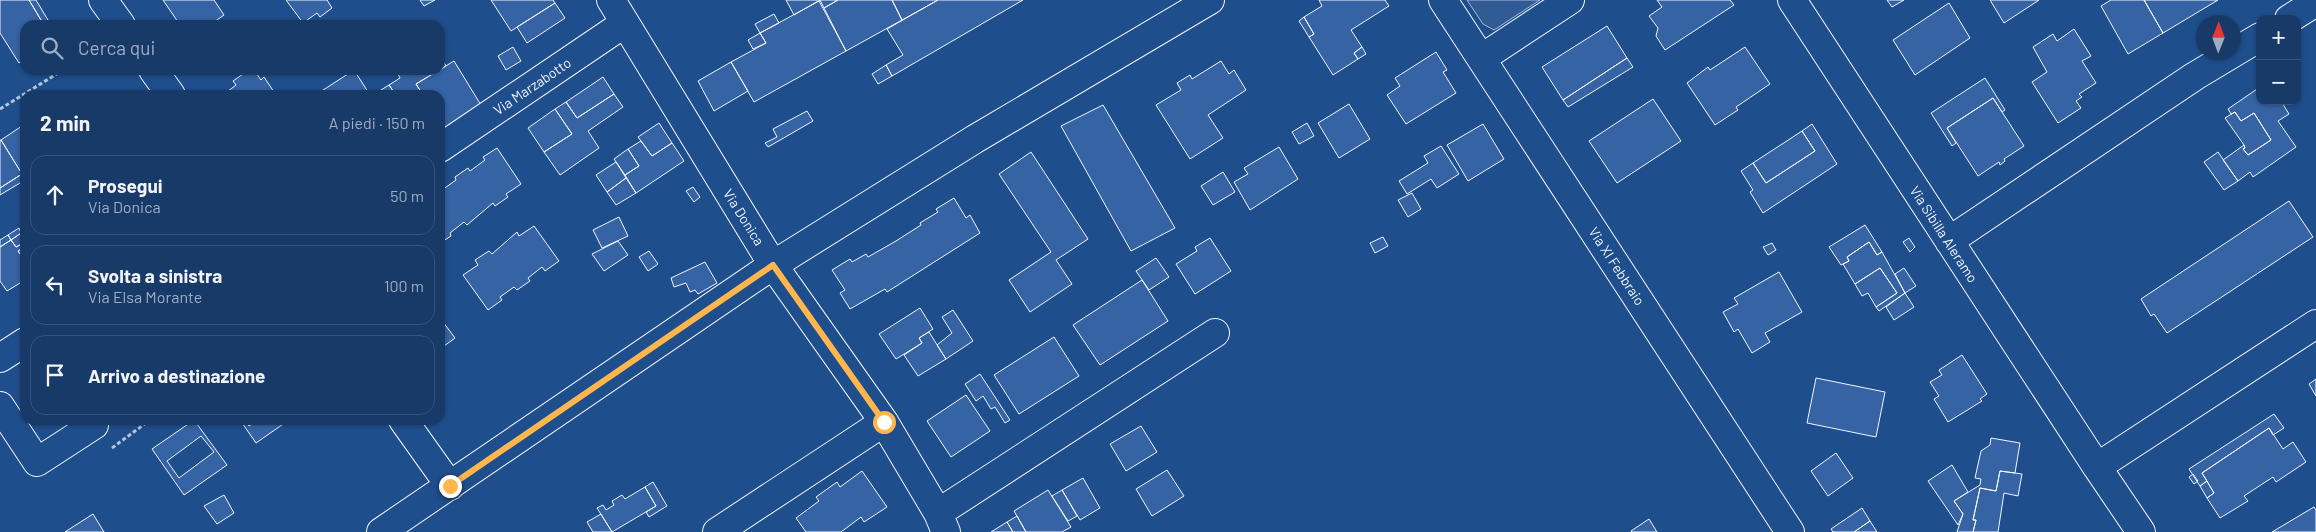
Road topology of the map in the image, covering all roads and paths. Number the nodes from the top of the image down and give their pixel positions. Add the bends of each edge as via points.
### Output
1 (103, 0) edge
2 (611, 0) edge
3 (1210, 0) edge
4 (1443, 0) edge
5 (1570, 0) edge
6 (1792, 0) edge
7 (2316, 2) edge
8 (2295, 15) edge
9 (117, 20) edge
10 (625, 23) junction
11 (2256, 39) edge
12 (1482, 58) junction
13 (55, 75) edge
14 (157, 75) edge
15 (31, 90) edge
16 (167, 90) edge
17 (20, 97) edge
18 (0, 109) edge
19 (445, 145) edge
20 (1949, 241) junction
21 (773, 265) junction
22 (2316, 324) edge
23 (1215, 334) dead end
24 (20, 345) edge
25 (0, 358) edge
26 (0, 406) edge
27 (884, 422) junction
28 (94, 425) edge
29 (143, 425) edge
30 (407, 425) edge
31 (112, 448) dead end
32 (2097, 468) junction
33 (450, 486) junction
34 (942, 523) edge
35 (381, 532) edge
36 (717, 532) edge
37 (1790, 532) edge
38 (2141, 532) edge

1 - 9 street
2 - 10 street, Via Donica
3 - 21 street via 974,139
4 - 12 street, Via XI Febbraio
5 - 12 street
6 - 20 street, Via Sibilla Aleramo
7 - 8 street
10 - 19 street, Via Marzabotto
10 - 21 street, Via Donica
11 - 20 street via 2195,76
12 - 37 street, Via XI Febbraio
13 - 15 path
14 - 16 street
17 - 18 path
20 - 32 street, Via Sibilla Aleramo
21 - 27 street, Via Donica
21 - 33 street
22 - 32 street
23 - 34 street
24 - 25 street
26 - 28 street via 37,462
27 - 34 street, Via Donica
27 - 36 street
29 - 31 path
30 - 33 street
32 - 38 street, Via Sibilla Aleramo
33 - 35 street

